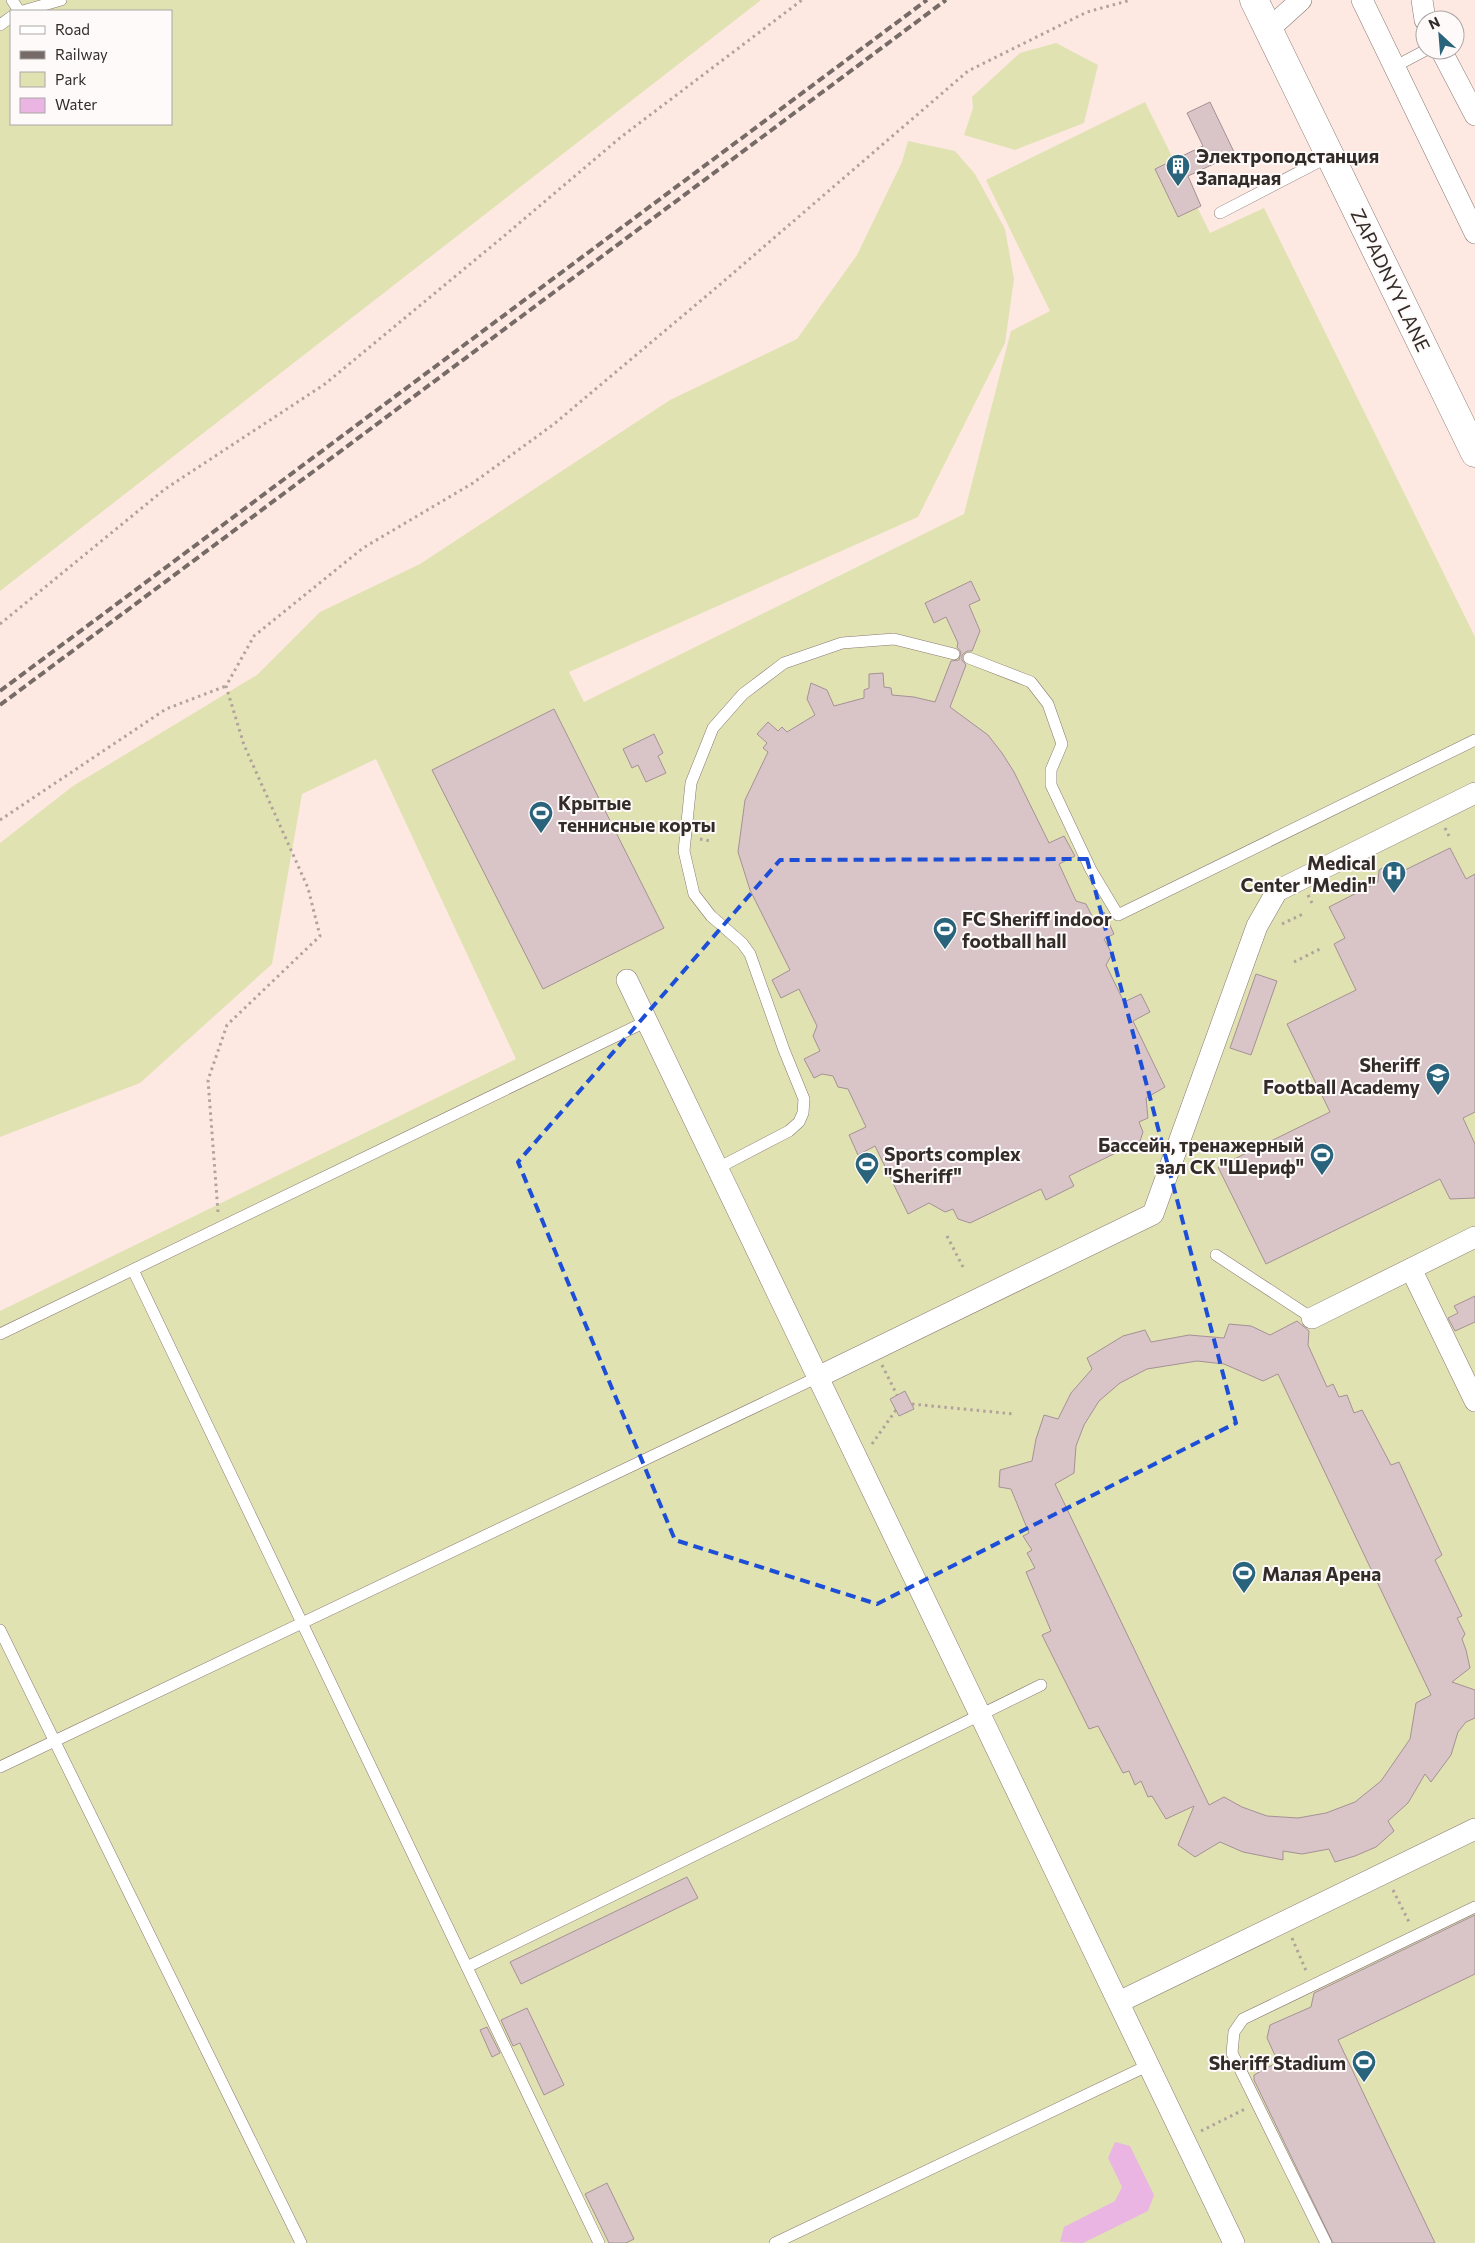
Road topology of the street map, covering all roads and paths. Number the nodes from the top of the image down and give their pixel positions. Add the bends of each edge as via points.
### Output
1 (61, 0) edge
2 (802, 0) edge
3 (1131, 0) edge
4 (1254, 0) edge
5 (1301, 0) edge
6 (1362, 0) edge
7 (26, 10) edge
8 (1268, 30) junction
9 (1415, 56) edge
10 (1446, 60) edge
11 (1394, 67) junction
12 (1475, 115) edge
13 (1330, 156) junction
14 (1469, 206) edge
15 (1220, 213) dead end
16 (1475, 233) edge
17 (1475, 453) edge
18 (0, 624) edge
19 (954, 654) dead end
20 (969, 658) dead end
21 (226, 686) junction
22 (1475, 740) edge
23 (1475, 794) edge
24 (0, 820) edge
25 (696, 838) dead end
26 (711, 841) dead end
27 (1305, 913) dead end
28 (1277, 926) dead end
29 (1322, 948) dead end
30 (1294, 962) dead end
31 (627, 980) dead end
32 (647, 1021) junction
33 (718, 1168) junction
34 (220, 1228) junction
35 (948, 1236) dead end
36 (1475, 1237) edge
37 (1216, 1255) dead end
38 (963, 1267) dead end
39 (1411, 1269) junction
40 (133, 1270) junction
41 (1312, 1318) joint
42 (0, 1334) edge
43 (874, 1349) junction
44 (818, 1377) junction
45 (897, 1395) dead end
46 (1475, 1401) edge
47 (912, 1404) dead end
48 (896, 1410) dead end
49 (1014, 1414) dead end
50 (859, 1462) junction
51 (302, 1623) junction
52 (0, 1630) edge
53 (1042, 1686) dead end
54 (980, 1715) junction
55 (55, 1741) junction
56 (0, 1767) edge
57 (1475, 1829) edge
58 (1385, 1873) junction
59 (1475, 1906) edge
60 (1284, 1921) junction
61 (1415, 1936) junction
62 (466, 1967) junction
63 (1313, 1985) junction
64 (1119, 2002) junction
65 (1148, 2065) junction
66 (1257, 2104) junction
67 (1184, 2139) junction
68 (300, 2243) edge
69 (599, 2243) edge
70 (775, 2243) edge
71 (1234, 2243) edge
72 (1326, 2243) edge

1 - 7 lane
2 - 18 path via 621,137 325,384 165,489
3 - 21 path via 1087,12 968,71 554,424 473,483 363,548 254,636
4 - 8 main road, ZAPADNYY LANE
5 - 8 street
6 - 11 street
8 - 13 main road, ZAPADNYY LANE
9 - 11 lane
10 - 12 street
11 - 14 street
13 - 15 lane
13 - 17 main road, ZAPADNYY LANE
14 - 16 street
19 - 33 lane via 894,639 842,643 784,663 743,694 713,728 690,783 684,851 694,894 711,916 750,954 804,1099 799,1122 789,1131
20 - 22 lane via 1031,682 1048,704 1062,744 1051,770 1051,785 1118,915
21 - 24 path via 166,709
21 - 34 path via 244,746 308,888 320,936 227,1025 208,1080
23 - 43 street via 1277,890 1257,926 1153,1214
25 - 26 path
27 - 28 path
29 - 30 path
31 - 32 street
32 - 33 street
32 - 34 lane
33 - 44 street
34 - 40 lane
35 - 38 path
36 - 39 street
37 - 41 lane
39 - 41 street
39 - 46 street
40 - 42 lane
40 - 51 lane
43 - 44 street
43 - 45 path
44 - 50 street
44 - 51 lane
47 - 49 path
48 - 50 path
50 - 54 street
51 - 55 lane
51 - 62 lane
52 - 55 lane
53 - 54 lane
54 - 62 lane
54 - 64 street
55 - 56 lane
55 - 68 lane
57 - 58 street
58 - 60 street
58 - 61 path
59 - 61 lane
60 - 63 path
60 - 64 street
61 - 63 lane
62 - 69 lane
63 - 66 lane via 1243,2019 1234,2032 1232,2052
64 - 65 street
65 - 67 street
65 - 70 lane
66 - 67 path
66 - 72 lane
67 - 71 street

